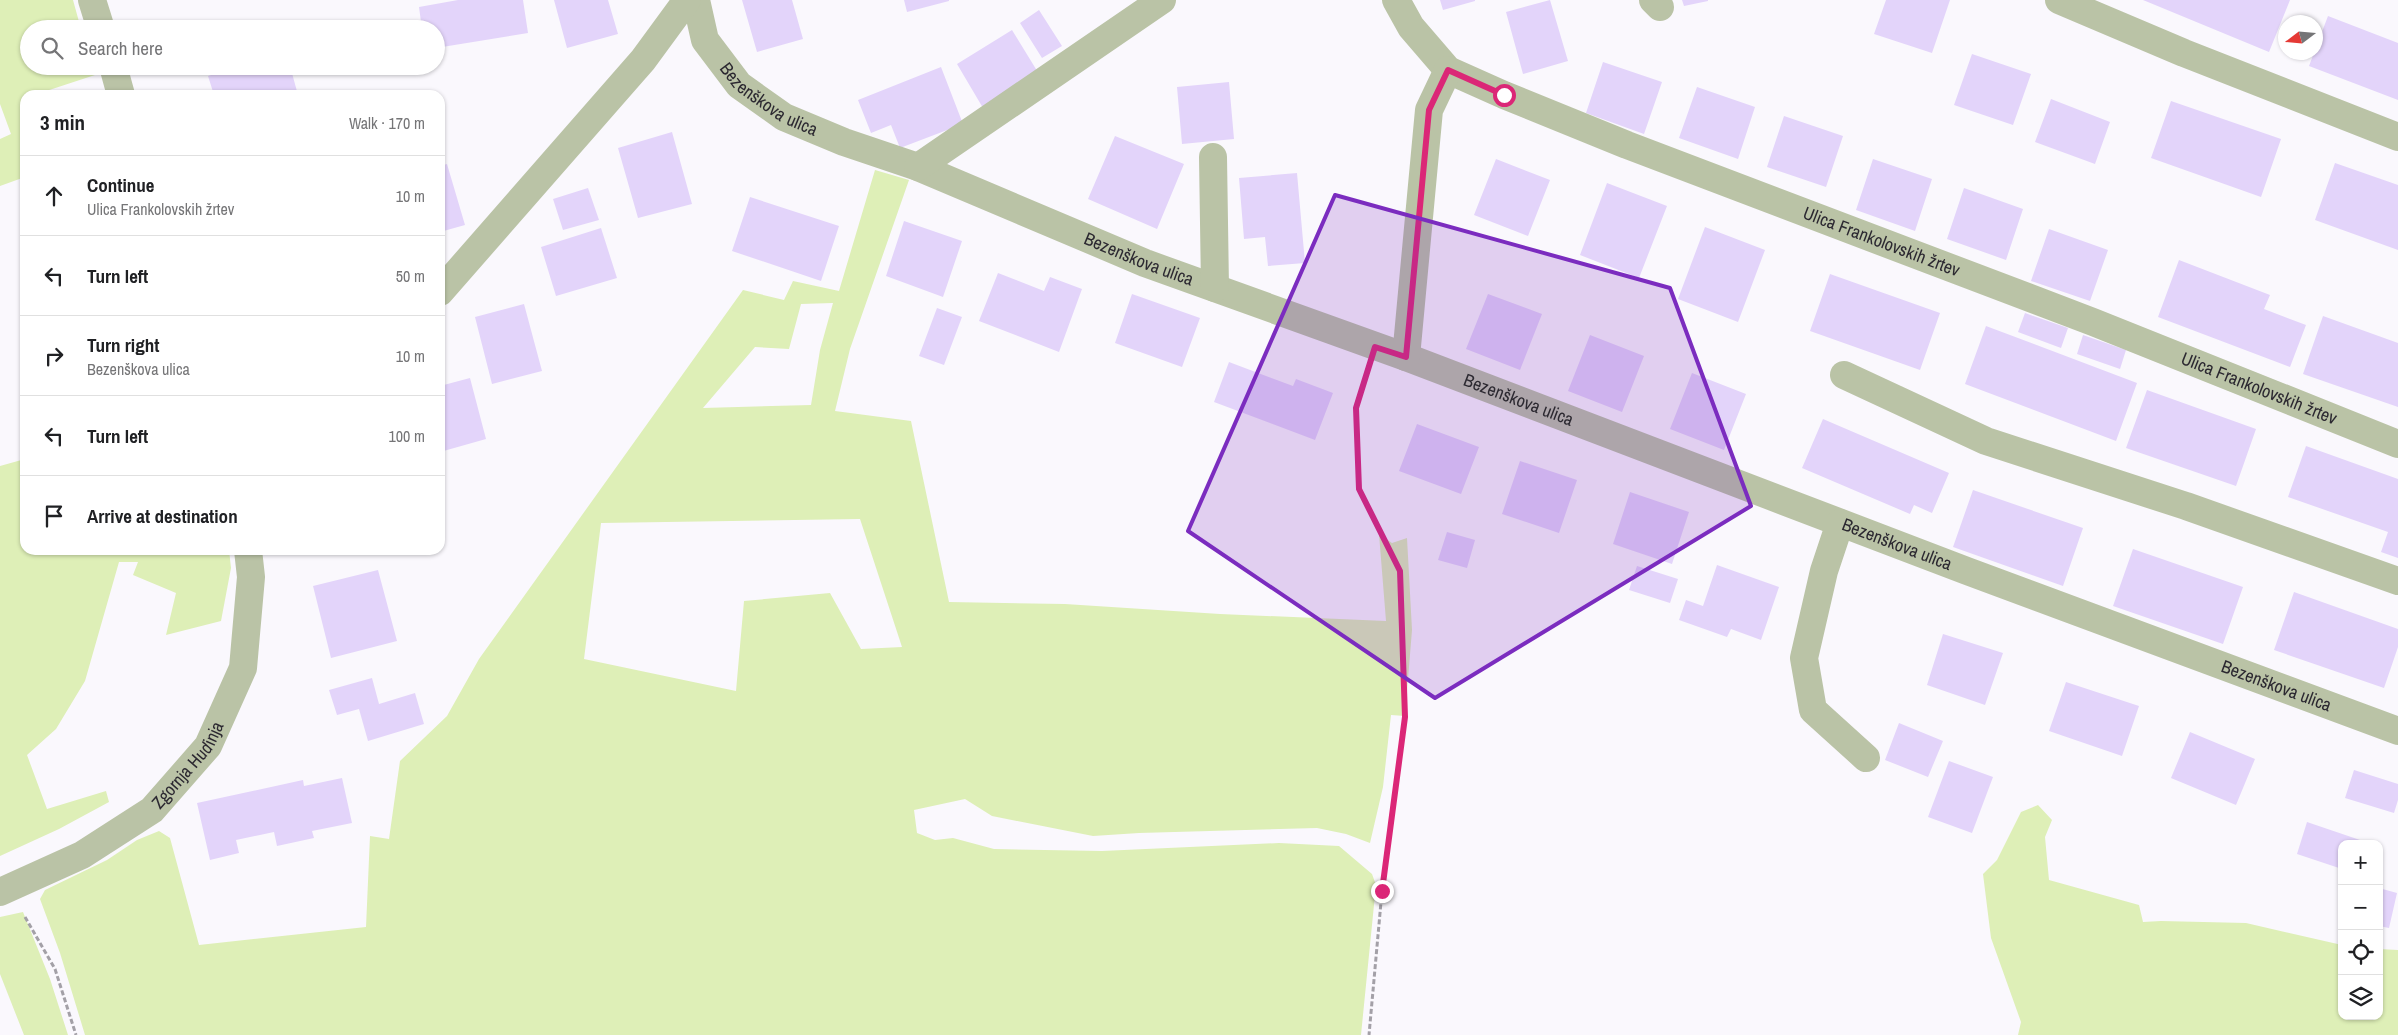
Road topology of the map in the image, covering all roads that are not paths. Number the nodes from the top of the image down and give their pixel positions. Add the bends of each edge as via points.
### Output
1 (92, 0) edge
2 (687, 0) edge
3 (696, 0) edge
4 (1162, 0) edge
5 (1396, 0) edge
6 (2059, 0) edge
7 (98, 20) edge
8 (1448, 70) junction
9 (115, 75) edge
10 (120, 90) edge
11 (2398, 137) edge
12 (1213, 157) dead end
13 (918, 167) junction
14 (445, 286) edge
15 (1215, 288) junction
16 (1406, 357) junction
17 (1844, 375) dead end
18 (2398, 444) edge
19 (1840, 523) junction
20 (249, 555) edge
21 (2398, 581) edge
22 (2398, 731) edge
23 (1866, 758) dead end
24 (4, 890) edge

1 - 7 street
2 - 14 street via 643,60
3 - 13 street, Bezenškova ulica via 705,40 739,86 784,117
4 - 13 street
5 - 8 street, Ulica Frankolovskih žrtev via 1411,27
6 - 11 street
8 - 16 street via 1429,110
8 - 18 street, Ulica Frankolovskih žrtev via 1627,145 2083,319
9 - 10 street
12 - 15 street
13 - 15 street, Bezenškova ulica via 1145,263
15 - 16 street, Bezenškova ulica
16 - 19 street, Bezenškova ulica
17 - 21 street via 1986,441 2186,506
19 - 22 street, Bezenškova ulica
19 - 23 street via 1824,571 1804,658 1813,710
20 - 24 street, Zgornja Hudinja via 251,577 243,668 208,746 152,810 82,855

